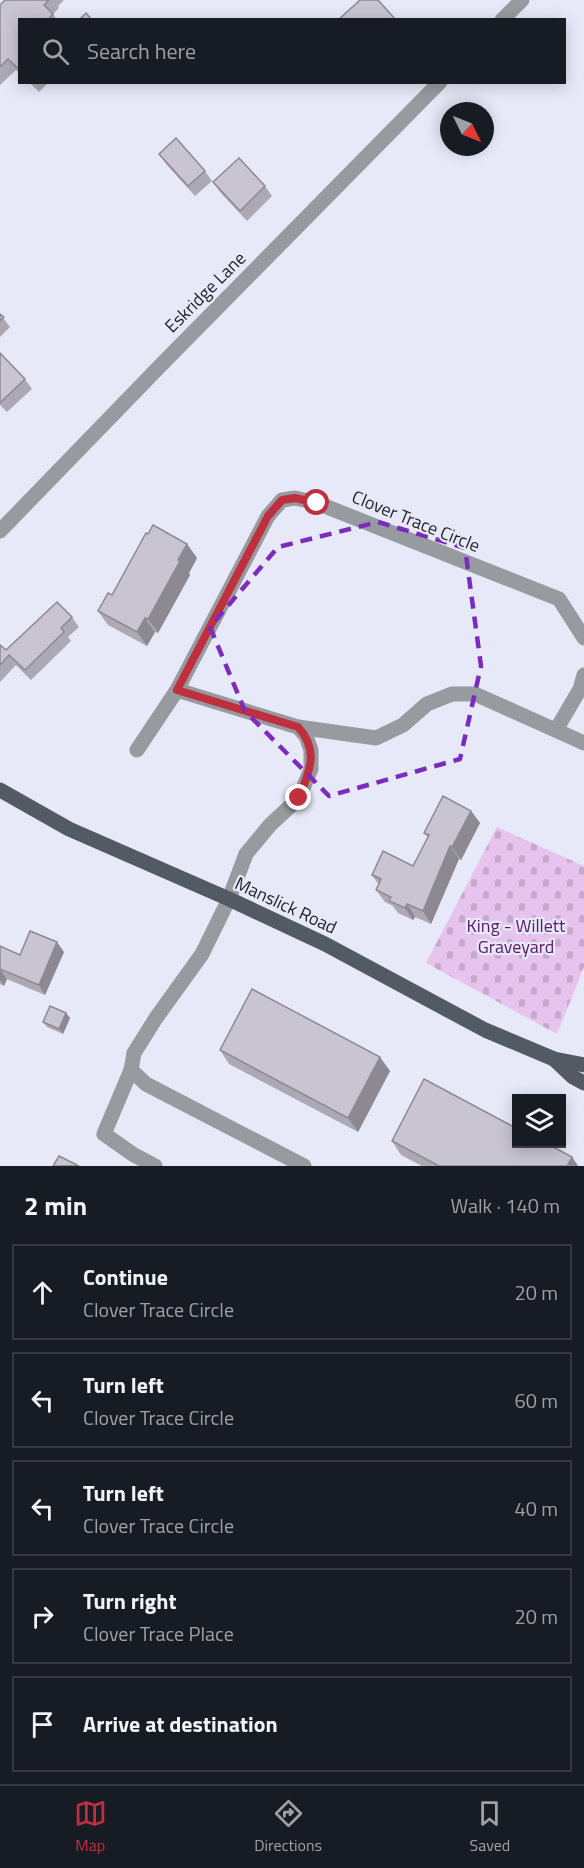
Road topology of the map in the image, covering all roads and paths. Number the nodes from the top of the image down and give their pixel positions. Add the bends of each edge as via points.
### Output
1 (522, 0) edge
2 (504, 18) edge
3 (438, 84) edge
4 (0, 531) edge
5 (584, 638) edge
6 (584, 675) edge
7 (177, 690) junction
8 (298, 727) junction
9 (556, 730) junction
10 (584, 743) edge
11 (137, 750) dead end
12 (0, 790) edge
13 (228, 899) junction
14 (554, 1059) junction
15 (584, 1065) edge
16 (131, 1070) junction
17 (584, 1083) edge
18 (155, 1166) edge
19 (304, 1166) edge

1 - 2 street
3 - 4 street, Eskridge Lane
5 - 7 street, Clover Trace Circle via 559,598 317,503 295,498 282,500 268,516
6 - 9 street
7 - 8 street
7 - 11 street, Clover Trace Circle
8 - 9 street via 376,738 403,725 427,704 452,694 475,694
8 - 13 street via 306,736 311,769 299,798 246,854
9 - 10 street
12 - 13 main road, Manslick Road via 69,829
13 - 14 main road, Manslick Road via 325,944 485,1030
13 - 16 street via 201,954 134,1053
14 - 15 main road, Manslick Road
14 - 17 main road, Manslick Road
16 - 18 street via 104,1134
16 - 19 street via 146,1084

